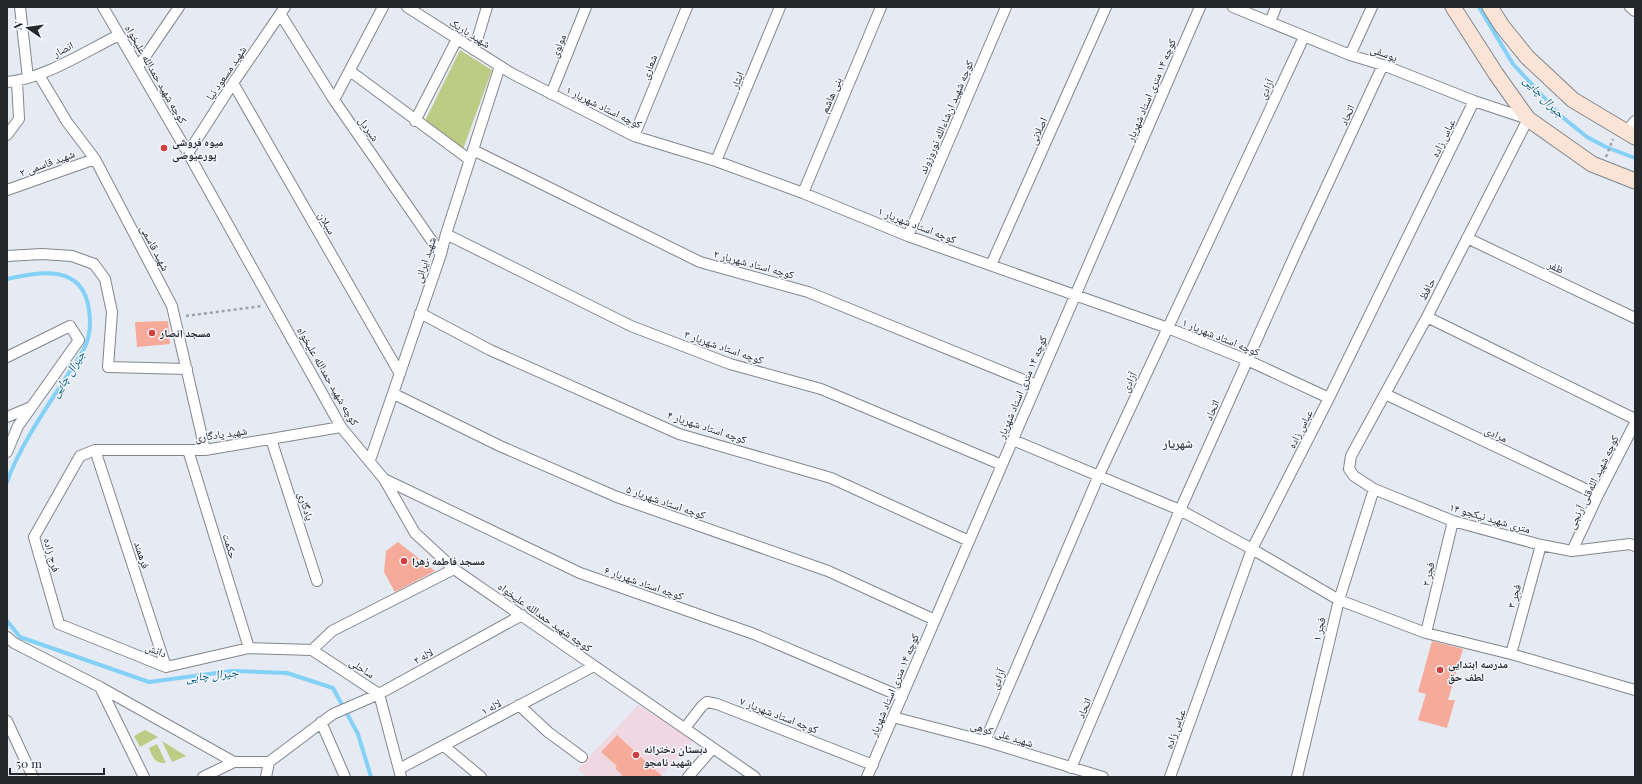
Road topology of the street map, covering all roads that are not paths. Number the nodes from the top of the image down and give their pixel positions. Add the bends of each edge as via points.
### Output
1 (20, 7) edge
2 (103, 7) edge
3 (179, 7) edge
4 (382, 7) edge
5 (407, 7) edge
6 (487, 7) edge
7 (586, 7) edge
8 (687, 7) edge
9 (780, 7) edge
10 (881, 7) edge
11 (1006, 7) edge
12 (1106, 7) edge
13 (1200, 7) edge
14 (1233, 7) edge
15 (1276, 7) edge
16 (1372, 7) edge
17 (1453, 7) edge
18 (1490, 7) edge
19 (1630, 7) edge
20 (283, 11) edge
21 (1635, 11) edge
22 (1270, 22) junction
23 (119, 35) junction
24 (1304, 37) junction
25 (457, 39) junction
26 (474, 50) junction
27 (1350, 55) junction
28 (1383, 65) junction
29 (500, 66) junction
30 (138, 67) junction
31 (350, 71) junction
32 (39, 75) junction
33 (28, 78) junction
34 (12, 82) edge
35 (233, 83) junction
36 (551, 94) junction
37 (334, 100) junction
38 (1474, 101) junction
39 (1528, 119) junction
40 (416, 121) junction
41 (1632, 130) edge
42 (7, 135) edge
43 (634, 136) junction
44 (473, 150) junction
45 (188, 153) junction
46 (95, 158) junction
47 (470, 160) junction
48 (716, 161) junction
49 (1635, 181) edge
50 (7, 190) edge
51 (803, 193) junction
52 (446, 234) junction
53 (908, 236) junction
54 (1467, 238) junction
55 (441, 254) junction
56 (7, 256) edge
57 (991, 265) junction
58 (1075, 294) junction
59 (420, 313) junction
60 (1427, 317) junction
61 (1635, 318) edge
62 (1168, 328) junction
63 (7, 357) edge
64 (1247, 360) junction
65 (186, 369) junction
66 (400, 374) junction
67 (1036, 385) junction
68 (394, 394) junction
69 (1385, 394) junction
70 (1329, 398) junction
71 (32, 406) junction
72 (7, 417) edge
73 (1635, 419) edge
74 (1635, 423) edge
75 (341, 427) junction
76 (271, 439) junction
77 (1013, 440) junction
78 (95, 450) junction
79 (188, 450) junction
80 (205, 450) junction
81 (7, 452) edge
82 (80, 456) joint
83 (370, 460) junction
84 (1002, 465) junction
85 (1349, 470) joint
86 (1098, 475) junction
87 (384, 479) junction
88 (1374, 489) junction
89 (1598, 495) junction
90 (1180, 510) junction
91 (1453, 521) junction
92 (969, 541) junction
93 (1541, 544) junction
94 (1635, 546) edge
95 (1252, 549) junction
96 (1572, 551) junction
97 (454, 569) junction
98 (317, 581) dead end
99 (1339, 600) junction
100 (522, 615) junction
101 (935, 620) junction
102 (59, 624) joint
103 (1426, 634) junction
104 (7, 637) edge
105 (249, 648) junction
106 (312, 650) junction
107 (1511, 654) junction
108 (594, 666) junction
109 (166, 667) junction
110 (100, 687) junction
111 (1635, 690) edge
112 (379, 694) junction
113 (902, 697) junction
114 (519, 705) junction
115 (894, 717) junction
116 (7, 721) edge
117 (321, 722) junction
118 (685, 728) junction
119 (985, 741) junction
120 (444, 746) junction
121 (713, 748) junction
122 (582, 757) dead end
123 (234, 762) junction
124 (269, 762) junction
125 (872, 765) junction
126 (1071, 768) junction
127 (400, 773) edge
128 (869, 776) edge
129 (33, 777) edge
130 (144, 777) edge
131 (203, 777) edge
132 (266, 777) edge
133 (345, 777) edge
134 (482, 777) edge
135 (688, 777) edge
136 (755, 777) edge
137 (1103, 777) edge
138 (1170, 777) edge
139 (1297, 777) edge

1 - 33 street
2 - 23 street, کوچه شهید حمدالله علیخواه
3 - 30 street
4 - 31 street
5 - 25 street, شهید باریک
6 - 26 street
7 - 36 street, مولوی
8 - 43 street, شعاری
9 - 48 street, ایثار
10 - 51 street, بنی هاشم
11 - 53 street, کوچه شهید ان‌شاءالله نوروزوند
12 - 57 street, اصلانی
13 - 58 street, کوچه ۱۴ متری استاد شهریار
14 - 22 street, یوسفی
15 - 22 street
16 - 27 street
17 - 39 street
18 - 41 street via 1527,57 1573,100
19 - 21 street
20 - 35 street, شهید مسعود نیا
20 - 37 street, شیردل
22 - 24 street, یوسفی
23 - 30 street, کوچه شهید حمدالله علیخواه
23 - 32 street, انصار
24 - 27 street, یوسفی
24 - 62 street, آزادی
25 - 26 street, شهید باریک
25 - 40 street
26 - 29 street, شهید باریک
27 - 28 street, یوسفی
28 - 38 street, یوسفی
28 - 64 street, اتحاد
29 - 36 street, کوچه استاد شهریار ۱
29 - 44 street, شهید ایرانی
30 - 45 street, کوچه شهید حمدالله علیخواه
31 - 37 street
31 - 40 street
32 - 33 street, انصار
32 - 46 street, شهید قاسمی via 67,122
33 - 34 street, انصار
34 - 42 street via 19,119
35 - 45 street, شهید مسعود نیا
35 - 66 street, سبلان
36 - 43 street, کوچه استاد شهریار ۱
37 - 55 street, شیردل
38 - 39 street, یوسفی
38 - 70 street, عباس زاده
39 - 49 street via 1592,164
39 - 54 street, حافظ
40 - 47 street
43 - 48 street, کوچه استاد شهریار ۱
44 - 47 street, شهید ایرانی
44 - 67 street, کوچه استاد شهریار ۲ via 700,262 808,292
45 - 75 street, کوچه شهید حمدالله علیخواه
46 - 50 street, شهید قاسمی ۲
46 - 65 street, شهید قاسمی via 172,306
47 - 52 street, شهید ایرانی
48 - 51 street, کوچه استاد شهریار ۱
51 - 53 street, کوچه استاد شهریار ۱
52 - 55 street, شهید ایرانی
52 - 84 street, کوچه استاد شهریار ۳ via 631,326 730,364 821,389
53 - 57 street, کوچه استاد شهریار ۱
54 - 60 street, حافظ
54 - 61 street, ظفر
55 - 59 street, شهید ایرانی
56 - 65 street via 72,256 94,264 105,279 112,312 108,367
57 - 58 street, کوچه استاد شهریار ۱
58 - 62 street, کوچه استاد شهریار ۱
58 - 67 street, کوچه ۱۴ متری استاد شهریار
59 - 66 street, شهید ایرانی
59 - 92 street, کوچه استاد شهریار ۴ via 490,350 679,434 832,478
60 - 69 street, حافظ
60 - 73 street
62 - 64 street, کوچه استاد شهریار ۱
62 - 86 street, آزادی
63 - 71 street via 70,326 78,340
64 - 70 street, کوچه استاد شهریار ۱
64 - 90 street, اتحاد
65 - 80 street, شهید قاسمی
66 - 68 street, شهید ایرانی
67 - 77 street, کوچه ۱۴ متری استاد شهریار
68 - 83 street, شهید ایرانی
68 - 101 street, کوچه استاد شهریار ۵ via 500,446 617,497 828,571
69 - 85 street, حافظ via 1351,456
69 - 89 street, مرادی
70 - 95 street, عباس زاده
71 - 72 street
71 - 81 street via 18,426
74 - 89 street, کوچه شهید الله‌قلی آرنجی
75 - 76 street, شهید یادگاری
75 - 83 street, کوچه شهید حمدالله علیخواه
76 - 80 street, شهید یادگاری
76 - 98 street, یادگاری
77 - 84 street, کوچه ۱۴ متری استاد شهریار
77 - 86 street
78 - 79 street, شهید یادگاری
78 - 82 street, شهید یادگاری
78 - 109 street, فرهمند
79 - 80 street, شهید یادگاری
79 - 105 street, حکمت
82 - 102 street, فرج زاده via 34,537
83 - 87 street, کوچه شهید حمدالله علیخواه
84 - 92 street, کوچه ۱۴ متری استاد شهریار
85 - 88 street, ۱۴ متری شهید نیکجو
86 - 90 street
86 - 119 street, آزادی
87 - 97 street, کوچه شهید حمدالله علیخواه via 415,533
87 - 113 street, کوچه استاد شهریار ۶ via 580,573 754,634
88 - 91 street, ۱۴ متری شهید نیکجو
88 - 99 street, فجر ۱
89 - 96 street, کوچه شهید الله‌قلی آرنجی
90 - 95 street
90 - 126 street, اتحاد
91 - 93 street, ۱۴ متری شهید نیکجو
91 - 103 street, فجر ۲
92 - 101 street, کوچه ۱۴ متری استاد شهریار
93 - 96 street, ۱۴ متری شهید نیکجو
93 - 107 street, فجر ۳
94 - 96 street, ۱۴ متری شهید نیکجو via 1630,544
95 - 99 street
95 - 138 street, عباس زاده
97 - 100 street, کوچه شهید حمدالله علیخواه
97 - 106 street via 332,631
99 - 103 street
99 - 139 street, فجر ۱
100 - 108 street, کوچه شهید حمدالله علیخواه
100 - 112 street, لاله ۲
101 - 113 street, کوچه ۱۴ متری استاد شهریار
102 - 109 street, دانش
103 - 107 street
104 - 110 street
105 - 106 street
105 - 109 street, دانش
106 - 112 street, ساحلی
107 - 111 street
108 - 114 street, لاله ۱
108 - 118 street, کوچه شهید حمدالله علیخواه
110 - 123 street
110 - 130 street
112 - 117 street, لاله ۲
112 - 127 street, ساحلی
113 - 115 street, کوچه ۱۴ متری استاد شهریار
114 - 120 street, لاله ۱
114 - 122 street via 548,732
115 - 119 street, شهید علی کوهی
115 - 125 street, کوچه ۱۴ متری استاد شهریار
116 - 129 street
117 - 124 street, لاله ۲
117 - 133 street
118 - 121 street, کوچه شهید حمدالله علیخواه
118 - 125 street, کوچه استاد شهریار ۷ via 707,702
119 - 126 street, شهید علی کوهی
120 - 127 street, لاله ۱
120 - 134 street
121 - 135 street
121 - 136 street, کوچه شهید حمدالله علیخواه
123 - 124 street
123 - 131 street
124 - 132 street
125 - 128 street, کوچه ۱۴ متری استاد شهریار
126 - 137 street, شهید علی کوهی

